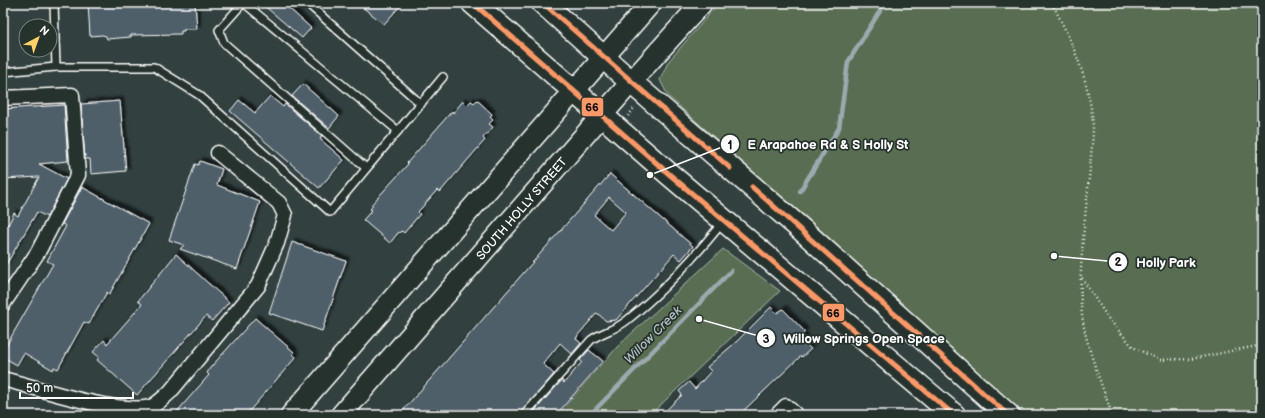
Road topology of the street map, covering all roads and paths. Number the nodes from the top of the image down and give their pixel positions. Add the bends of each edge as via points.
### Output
1 (54, 3) edge
2 (243, 3) edge
3 (306, 3) edge
4 (473, 3) edge
5 (543, 3) edge
6 (651, 3) edge
7 (702, 3) edge
8 (1052, 3) edge
9 (604, 57) junction
10 (56, 67) junction
11 (3, 72) edge
12 (443, 77) dead end
13 (631, 82) junction
14 (575, 91) junction
15 (3, 98) edge
16 (421, 104) junction
17 (602, 116) junction
18 (398, 131) junction
19 (218, 153) dead end
20 (366, 168) junction
21 (725, 221) junction
22 (1082, 277) junction
23 (3, 304) edge
24 (1262, 345) edge
25 (3, 379) edge
26 (291, 415) edge
27 (341, 415) edge
28 (524, 415) edge
29 (777, 415) edge
30 (796, 415) edge
31 (954, 415) edge
32 (1008, 415) edge
33 (1112, 415) edge

1 - 10 lane
2 - 18 lane
2 - 20 lane via 218,30 224,43
3 - 16 lane
4 - 14 main road
5 - 9 main road
6 - 9 main road
7 - 13 main road, SOUTH HOLLY STREET
8 - 22 path via 1082,69 1093,127
9 - 13 main road
9 - 14 main road
10 - 11 lane
10 - 20 lane via 154,67 199,95 330,212
12 - 16 lane
13 - 17 main road, SOUTH HOLLY STREET
13 - 32 main road via 801,229
14 - 17 main road
14 - 26 main road
15 - 23 street via 72,95 78,175 38,252
16 - 18 lane
17 - 21 main road
17 - 27 main road, SOUTH HOLLY STREET
18 - 20 lane
19 - 25 street via 279,203 285,215 277,243 258,286 170,392 152,406 138,409 107,406
21 - 28 lane via 672,282 621,325 591,340
21 - 31 main road
22 - 24 path via 1108,318 1133,347 1160,360 1191,359
22 - 33 path via 1081,305 1086,333
29 - 30 street via 786,406

